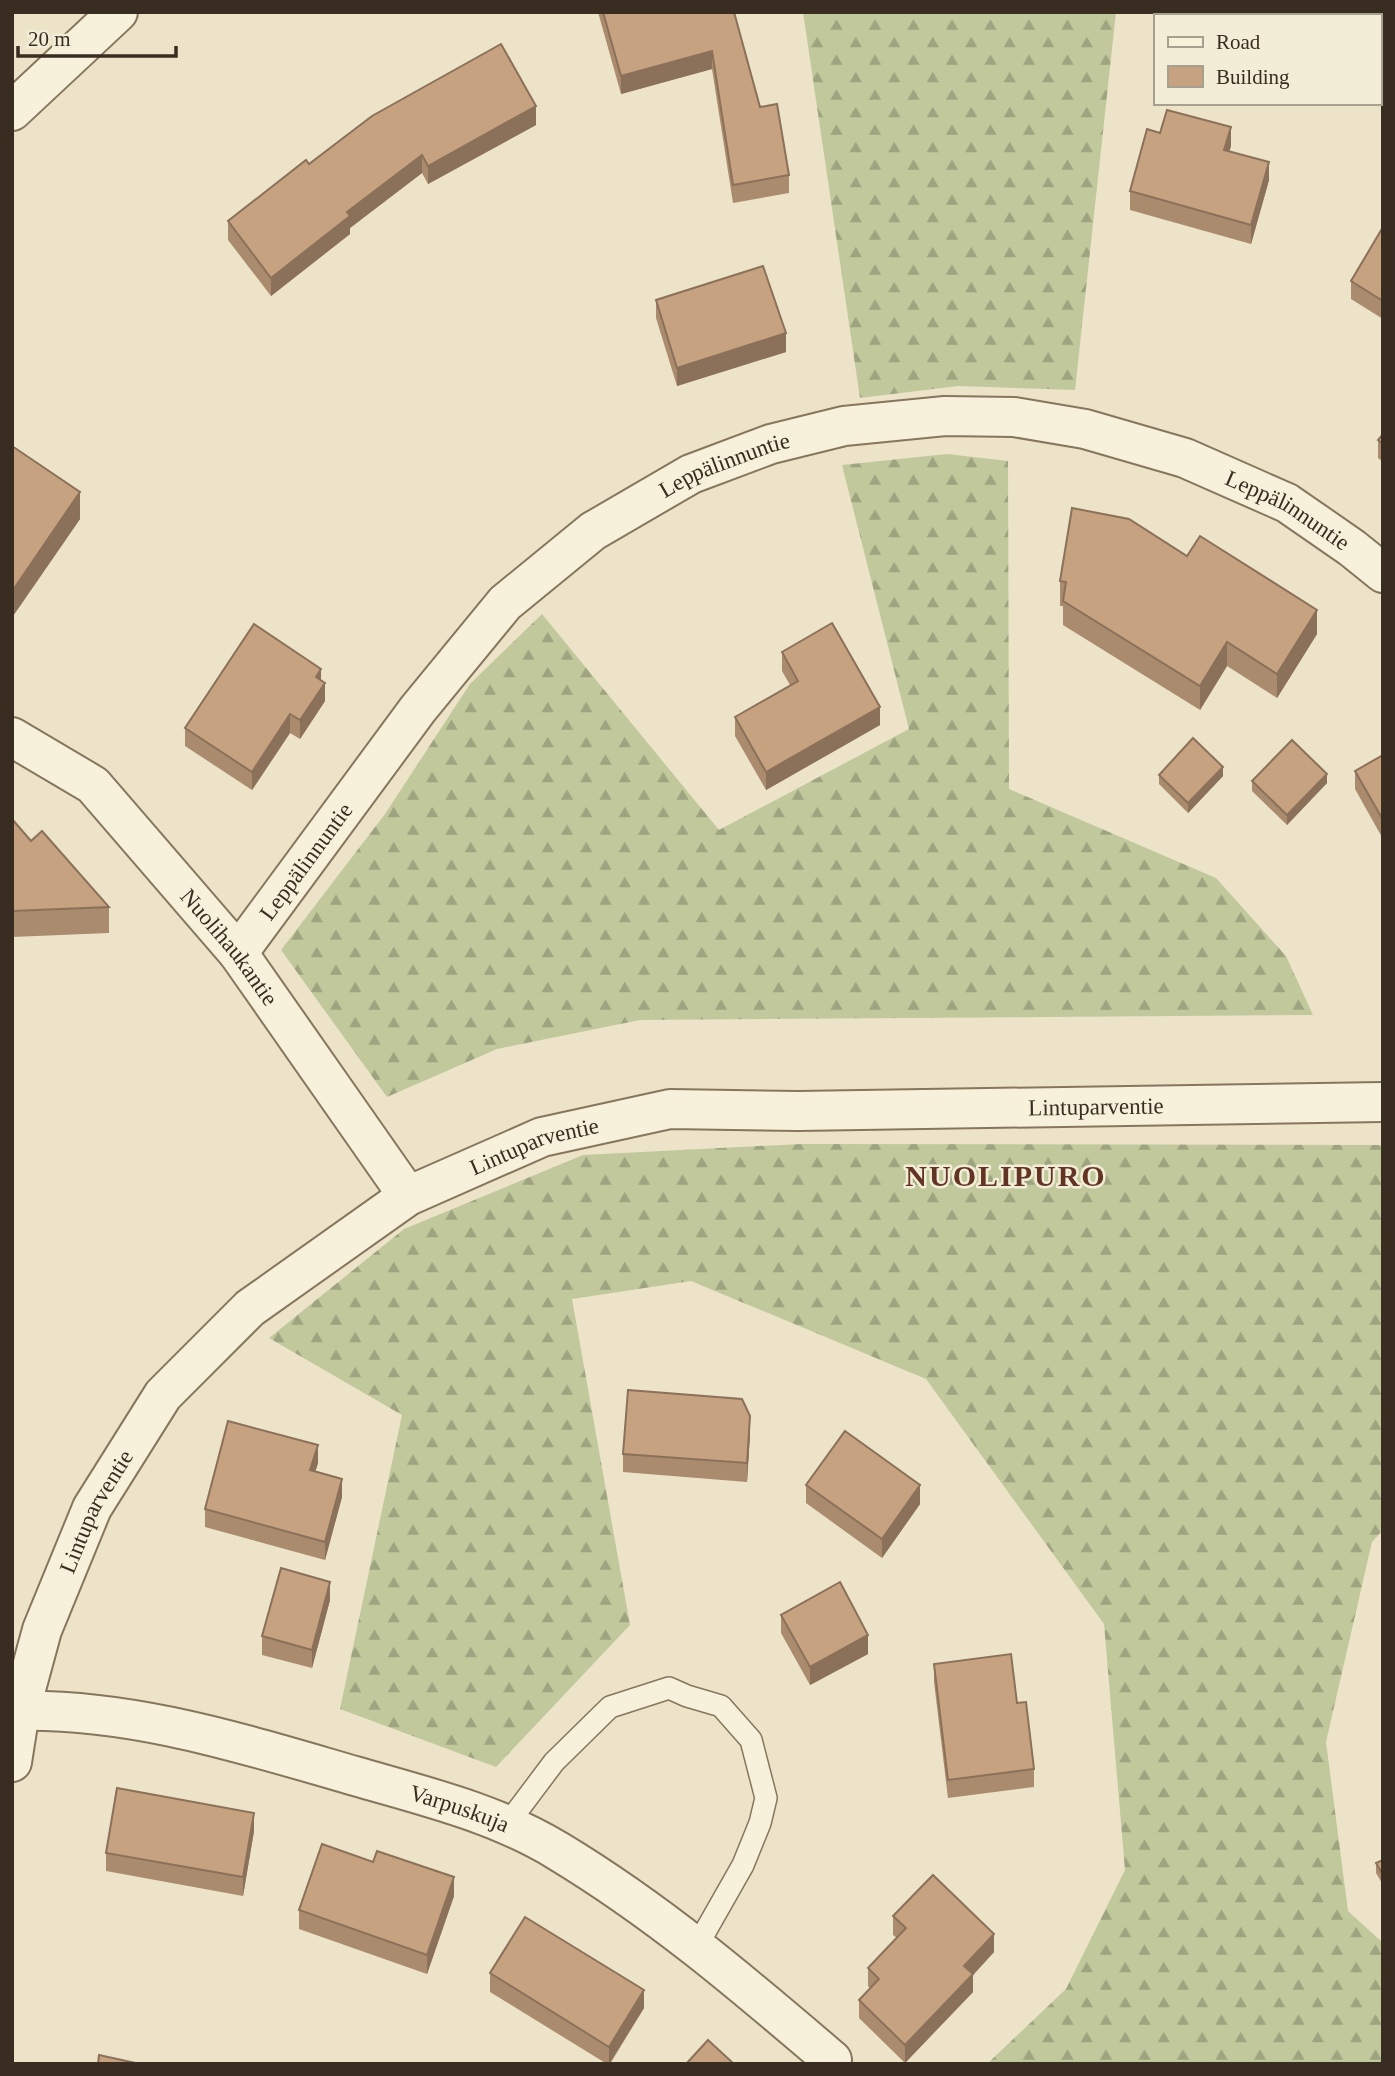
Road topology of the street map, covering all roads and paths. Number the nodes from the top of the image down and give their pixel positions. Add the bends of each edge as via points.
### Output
1 (116, 13) edge
2 (12, 111) edge
3 (1383, 573) edge
4 (12, 737) edge
5 (238, 953) junction
6 (1383, 1102) edge
7 (408, 1196) junction
8 (16, 1711) edge
9 (12, 1762) edge
10 (506, 1826) junction
11 (697, 1946) junction
12 (832, 2060) dead end

1 - 2 street
3 - 5 street, Leppälinnuntie via 1287,503 1185,458 1085,429 1014,417 945,416 844,426 771,444 691,474 593,531 505,603 418,709
4 - 5 street, Nuolihaukantie via 93,785
5 - 7 street, Nuolihaukantie
6 - 7 street, Lintuparventie via 670,1109 542,1137
7 - 8 street, Lintuparventie via 250,1308 163,1395 92,1508 42,1630
8 - 9 street, Lintuparventie
8 - 10 street, Varpuskuja via 104,1716 238,1741 470,1810
10 - 11 street, Varpuskuja via 555,1849
10 - 11 lane via 554,1762 610,1707 670,1688 721,1706 751,1740 766,1798 743,1865
11 - 12 street, Varpuskuja

